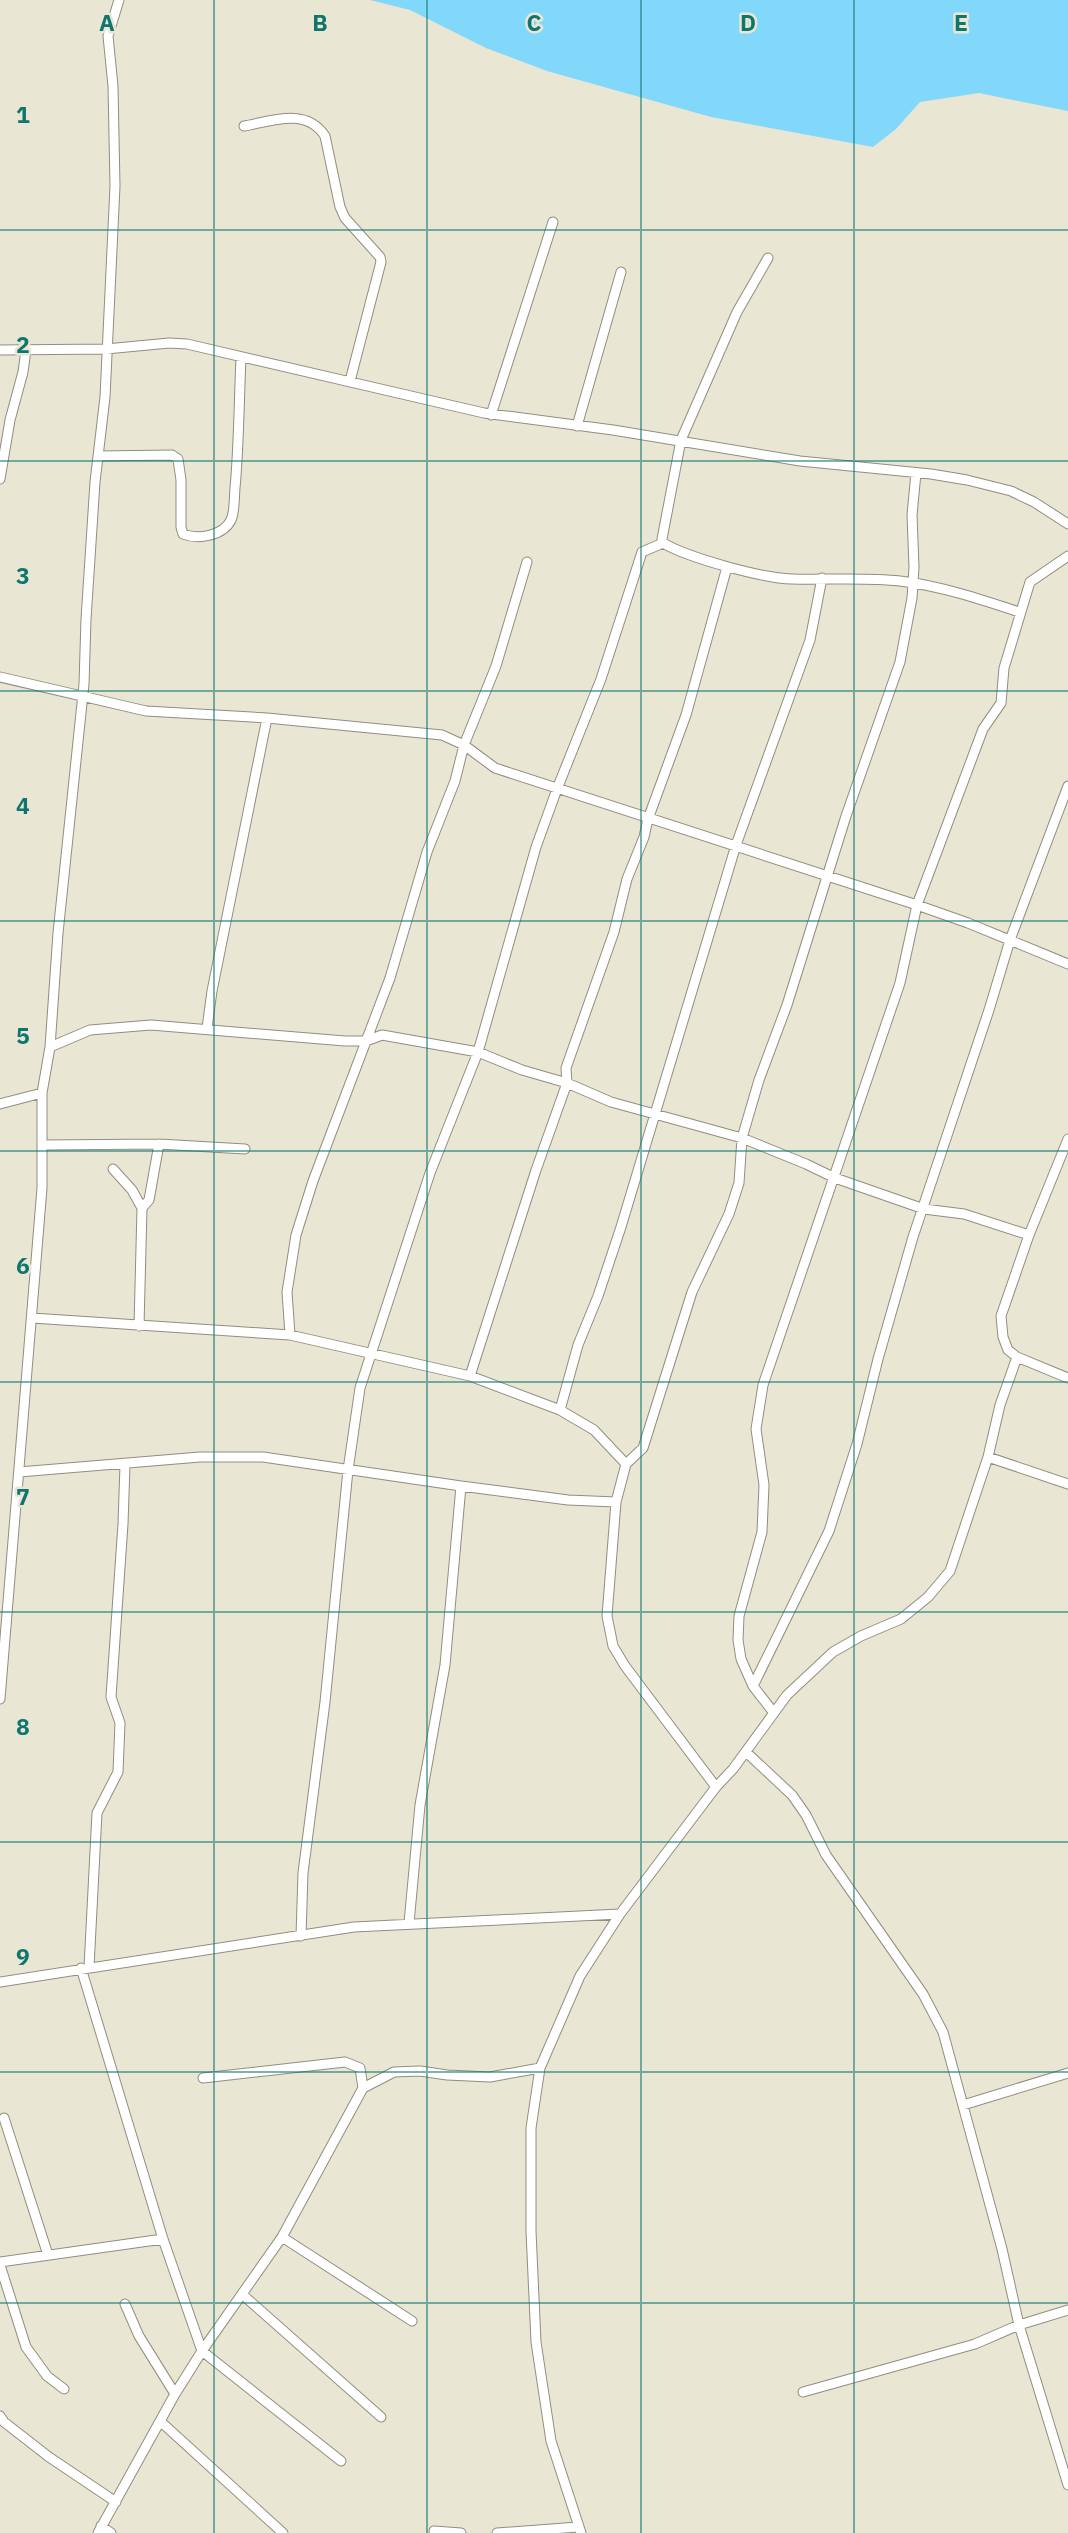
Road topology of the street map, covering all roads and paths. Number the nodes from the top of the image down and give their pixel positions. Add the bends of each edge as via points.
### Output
1 (119, 0) edge
2 (244, 126) dead end
3 (553, 222) dead end
4 (768, 258) dead end
5 (621, 272) dead end
6 (106, 349) junction
7 (0, 350) edge
8 (26, 350) junction
9 (241, 357) junction
10 (350, 381) junction
11 (491, 415) junction
12 (577, 426) junction
13 (681, 440) junction
14 (98, 456) junction
15 (916, 473) junction
16 (0, 479) edge
17 (1068, 524) edge
18 (663, 543) junction
19 (1068, 556) edge
20 (527, 562) dead end
21 (727, 567) junction
22 (822, 578) junction
23 (913, 583) junction
24 (1019, 612) junction
25 (0, 677) edge
26 (83, 695) junction
27 (267, 718) junction
28 (464, 745) junction
29 (1068, 786) edge
30 (557, 789) junction
31 (648, 819) junction
32 (736, 845) junction
33 (828, 877) junction
34 (917, 905) junction
35 (1010, 940) junction
36 (1068, 964) edge
37 (207, 1028) junction
38 (366, 1041) junction
39 (50, 1047) junction
40 (478, 1052) junction
41 (567, 1083) junction
42 (43, 1093) junction
43 (0, 1104) edge
44 (654, 1115) junction
45 (742, 1138) junction
46 (1068, 1139) edge
47 (159, 1144) junction
48 (43, 1145) junction
49 (245, 1149) dead end
50 (113, 1169) dead end
51 (835, 1178) junction
52 (142, 1209) junction
53 (924, 1209) junction
54 (1029, 1235) junction
55 (32, 1318) junction
56 (139, 1326) junction
57 (290, 1335) junction
58 (370, 1353) junction
59 (1017, 1357) junction
60 (470, 1376) junction
61 (1068, 1378) edge
62 (560, 1410) junction
63 (988, 1457) junction
64 (626, 1464) junction
65 (125, 1465) junction
66 (348, 1470) junction
67 (19, 1472) junction
68 (1068, 1484) edge
69 (461, 1486) junction
70 (615, 1502) junction
71 (3, 1629) edge
72 (753, 1686) junction
73 (0, 1699) edge
74 (774, 1713) junction
75 (746, 1752) junction
76 (716, 1787) junction
77 (620, 1914) junction
78 (409, 1923) junction
79 (301, 1936) junction
80 (85, 1967) junction
81 (0, 1982) edge
82 (540, 2068) junction
83 (1068, 2073) edge
84 (203, 2078) dead end
85 (363, 2088) junction
86 (963, 2105) junction
87 (4, 2118) dead end
88 (282, 2237) junction
89 (163, 2239) junction
90 (48, 2255) junction
91 (0, 2264) edge
92 (243, 2295) junction
93 (125, 2304) dead end
94 (1068, 2310) edge
95 (412, 2321) dead end
96 (1019, 2325) junction
97 (202, 2351) junction
98 (64, 2389) dead end
99 (803, 2392) dead end
100 (175, 2394) junction
101 (0, 2416) edge
102 (382, 2417) dead end
103 (160, 2421) junction
104 (341, 2460) dead end
105 (1068, 2485) edge
106 (116, 2502) junction
107 (100, 2529) edge
108 (580, 2530) edge
109 (434, 2531) dead end
110 (111, 2533) edge
111 (283, 2533) edge
112 (461, 2533) edge
113 (497, 2533) edge

1 - 6 street via 108,36 115,186
2 - 10 street via 292,117 319,126 345,218 380,257
3 - 11 street
4 - 13 street via 737,312
5 - 12 street
6 - 8 street
6 - 9 street via 187,344
6 - 14 street via 106,397
7 - 8 street
8 - 16 street
9 - 10 street
9 - 14 street via 232,518 218,533 183,534 181,480 178,459 172,455
10 - 11 street
11 - 12 street
12 - 13 street
13 - 15 street via 800,461
13 - 18 street
14 - 26 street
15 - 17 street via 1011,491
15 - 23 street
18 - 21 street
18 - 30 street via 642,552 601,679
19 - 24 street via 1032,578
20 - 28 street via 496,666
21 - 22 street via 790,579
21 - 31 street via 685,715
22 - 23 street
22 - 32 street via 810,640
23 - 24 street via 954,590
23 - 33 street via 900,662
24 - 34 street via 1004,668 1001,703 983,729
25 - 26 street
26 - 27 street via 146,711
26 - 39 street
27 - 28 street via 423,732
27 - 37 street
28 - 30 street via 495,768
28 - 38 street
29 - 35 street
30 - 31 street
30 - 40 street via 515,915
31 - 32 street
31 - 41 street via 566,1068
32 - 33 street
32 - 44 street
33 - 34 street
33 - 45 street
34 - 35 street
34 - 51 street via 900,982
35 - 36 street
35 - 53 street
37 - 38 street
37 - 39 street via 151,1025 89,1030
38 - 40 street via 382,1034
38 - 57 street via 296,1235 287,1292
39 - 42 street
40 - 41 street
40 - 58 street via 430,1174
41 - 44 street
41 - 60 street
42 - 43 street
42 - 48 street
44 - 45 street
44 - 62 street
45 - 51 street
45 - 64 street via 739,1183 730,1214 692,1292 643,1448
46 - 54 street
47 - 48 street
47 - 49 street
47 - 52 street via 149,1200
48 - 55 street
50 - 52 street
51 - 53 street
51 - 72 street via 759,1407 756,1429 764,1485 762,1532 739,1616 738,1640
52 - 56 street
53 - 54 street via 964,1214
53 - 72 street via 829,1531
54 - 59 street via 1001,1316 1003,1337
55 - 56 street
55 - 67 street
56 - 57 street
57 - 58 street
58 - 60 street
58 - 66 street
59 - 61 street
59 - 63 street
60 - 62 street
62 - 64 street via 594,1430
63 - 68 street
63 - 74 street via 956,1559 939,1584 901,1619 833,1652
64 - 70 street
65 - 66 street via 200,1457 263,1457
65 - 67 street
65 - 80 street via 111,1697 120,1723 118,1772 97,1813
66 - 69 street
66 - 79 street via 303,1873
67 - 71 street
69 - 70 street
69 - 78 street via 445,1665 421,1805
70 - 76 street via 607,1616 613,1646
71 - 73 street
72 - 74 street
74 - 75 street
75 - 76 street
75 - 86 street via 792,1795 826,1855 923,1994 943,2032
76 - 77 street
77 - 78 street
77 - 82 street via 580,1976
78 - 79 street
79 - 80 street
80 - 81 street
80 - 89 street
82 - 85 street via 490,2077 394,2071
82 - 108 street via 531,2128 536,2343 551,2441
83 - 86 street
84 - 85 street via 345,2062 360,2068
85 - 88 street
86 - 96 street
87 - 90 street
88 - 92 street
88 - 95 street
89 - 90 street
89 - 97 street
90 - 91 street
91 - 98 street via 26,2347 47,2376
92 - 97 street
92 - 102 street
93 - 100 street
94 - 96 street
96 - 99 street via 975,2344
96 - 105 street
97 - 100 street
97 - 104 street
100 - 103 street
101 - 106 street via 49,2457
103 - 106 street
103 - 111 street
106 - 107 street
107 - 110 street
108 - 113 street
109 - 112 street

